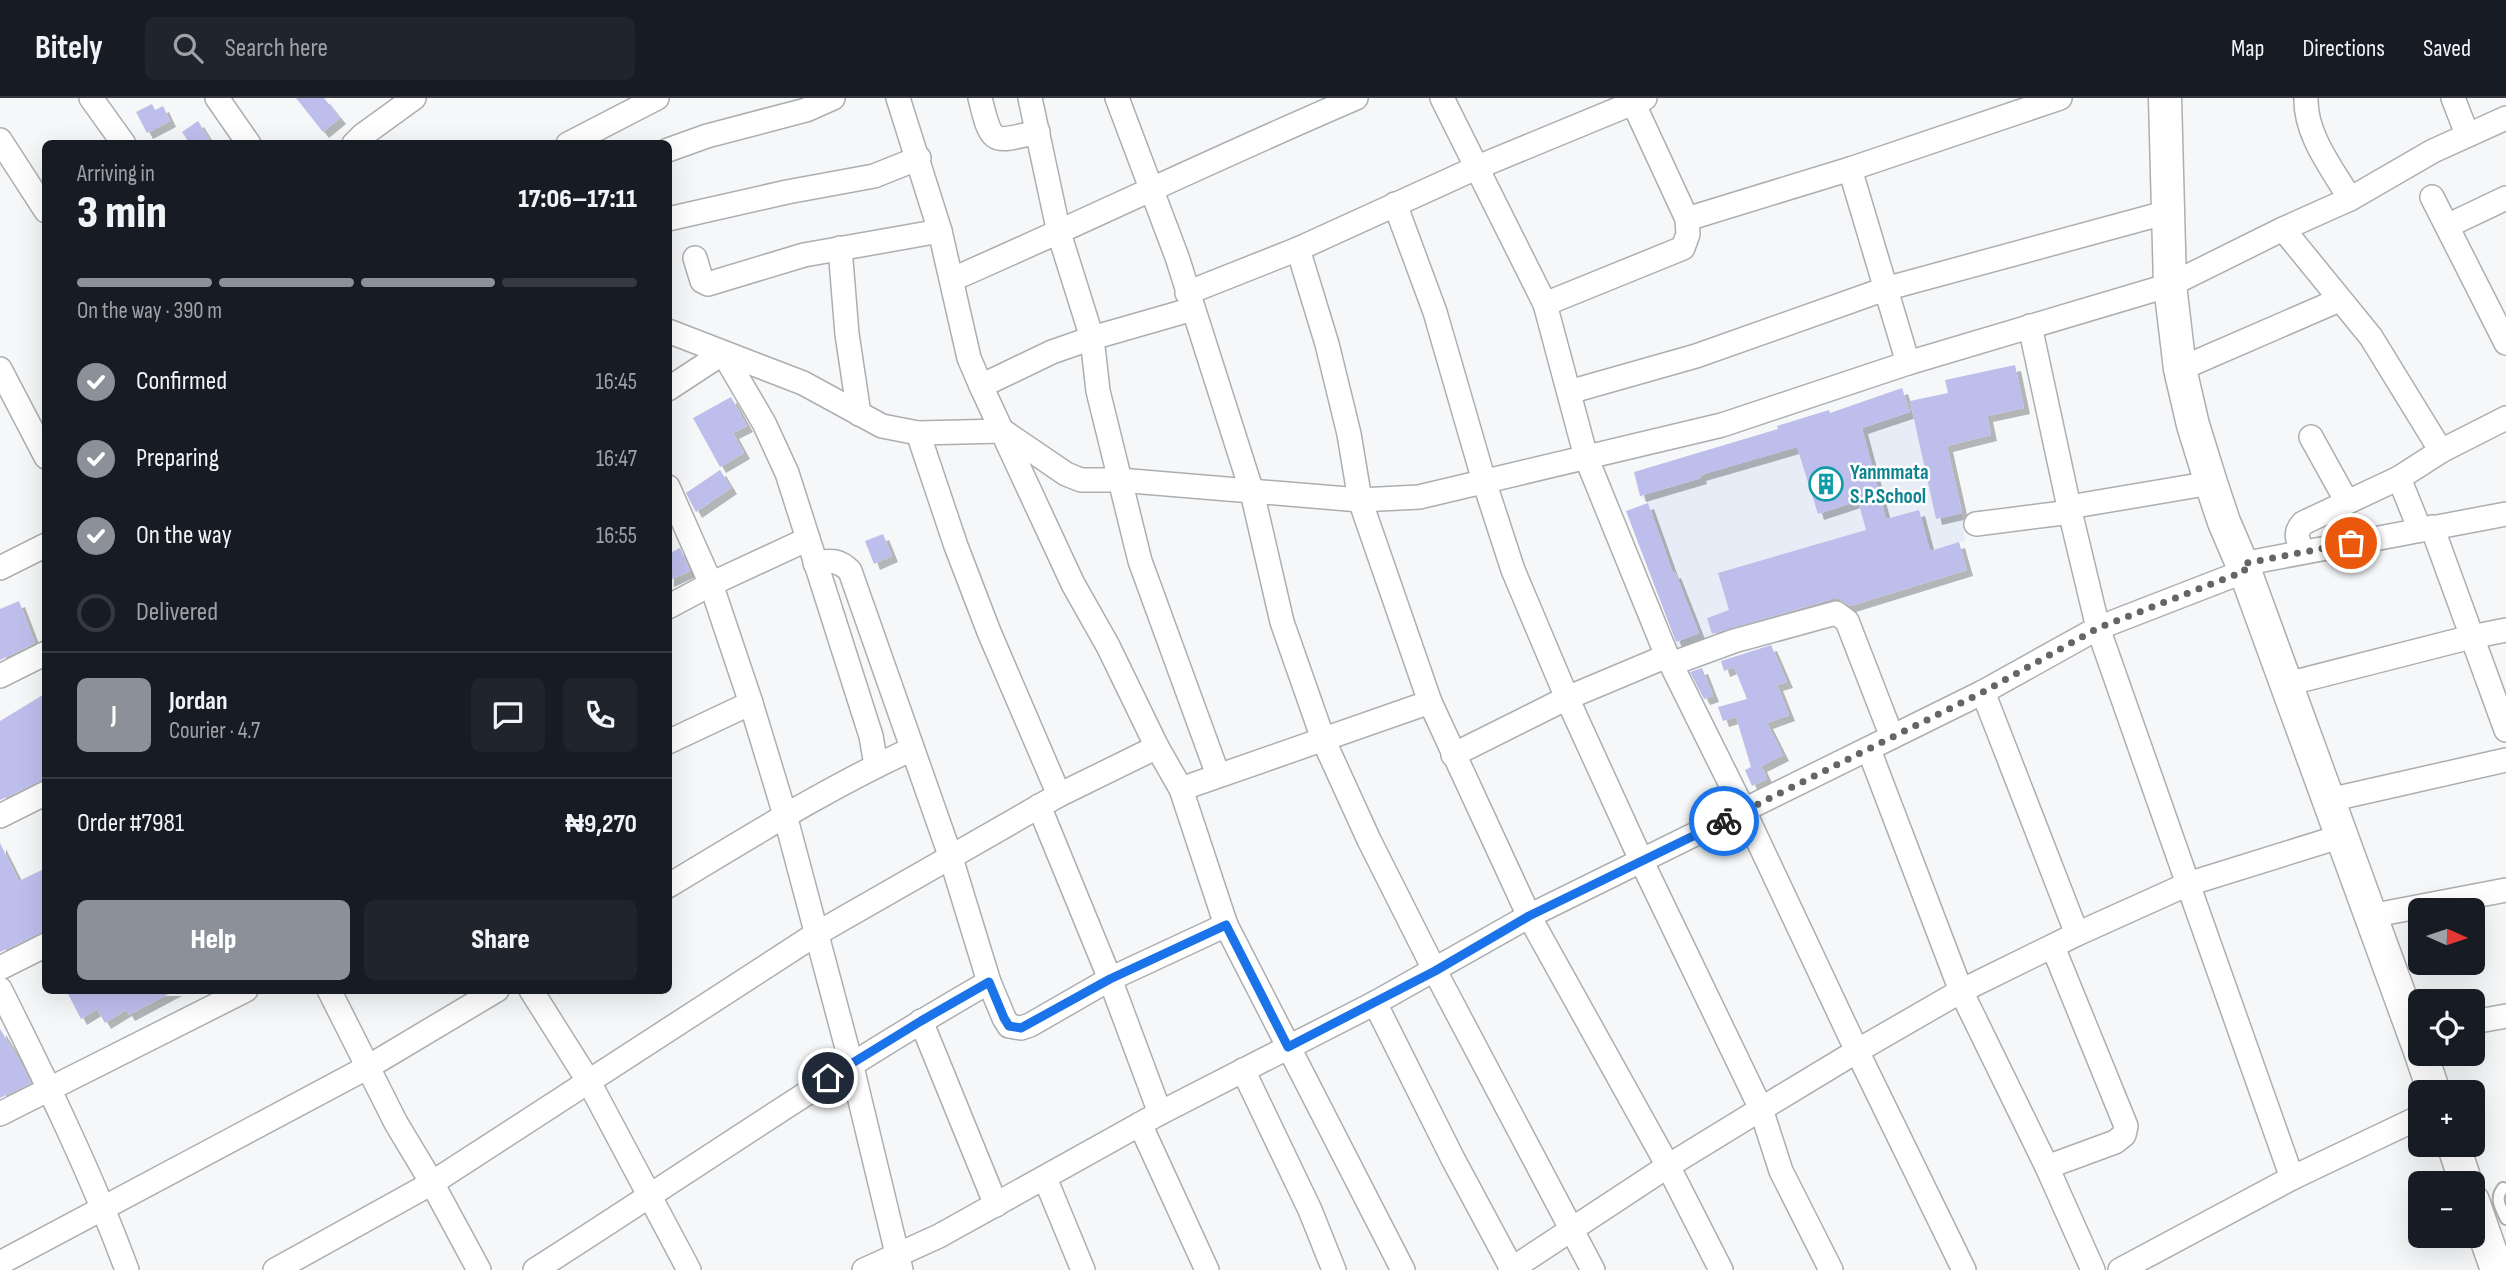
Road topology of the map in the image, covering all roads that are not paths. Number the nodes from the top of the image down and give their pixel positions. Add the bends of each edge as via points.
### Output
1 (91, 98) edge
2 (216, 98) edge
3 (414, 98) edge
4 (833, 98) edge
5 (898, 98) edge
6 (980, 98) edge
7 (1030, 98) edge
8 (1117, 98) edge
9 (1356, 98) edge
10 (1442, 98) edge
11 (2060, 98) edge
12 (2165, 98) edge
13 (2306, 98) edge
14 (2453, 98) edge
15 (647, 100) edge
16 (1636, 100) edge
17 (1998, 108) edge
18 (2506, 118) edge
19 (1038, 132) junction
20 (2467, 134) junction
21 (0, 140) edge
22 (121, 140) edge
23 (246, 140) edge
24 (358, 140) edge
25 (575, 140) edge
26 (672, 149) edge
27 (919, 158) junction
28 (1478, 167) junction
29 (1850, 169) junction
30 (1151, 191) junction
31 (2432, 197) dead end
32 (2506, 198) edge
33 (2350, 199) junction
34 (1395, 204) junction
35 (42, 205) edge
36 (2168, 212) junction
37 (672, 218) edge
38 (1687, 219) junction
39 (2447, 226) junction
40 (2283, 229) junction
41 (940, 231) junction
42 (1059, 233) junction
43 (840, 248) junction
44 (1298, 249) junction
45 (695, 258) dead end
46 (953, 279) junction
47 (2170, 285) junction
48 (1885, 289) junction
49 (2339, 300) junction
50 (1190, 301) junction
51 (1545, 304) junction
52 (2497, 304) edge
53 (2030, 326) junction
54 (672, 333) edge
55 (1092, 338) junction
56 (2506, 343) edge
57 (723, 353) junction
58 (1908, 363) junction
59 (0, 369) edge
60 (2180, 369) junction
61 (672, 386) edge
62 (981, 386) junction
63 (1569, 392) junction
64 (859, 414) junction
65 (2506, 418) edge
66 (1003, 431) junction
67 (918, 433) junction
68 (2311, 437) dead end
69 (42, 449) edge
70 (2441, 452) junction
71 (1586, 457) junction
72 (2399, 478) junction
73 (1119, 480) junction
74 (1484, 481) junction
75 (2211, 483) junction
76 (1252, 492) junction
77 (672, 496) edge
78 (1360, 500) junction
79 (2347, 502) junction
80 (2070, 510) junction
81 (2506, 514) edge
82 (1976, 524) dead end
83 (2426, 529) junction
84 (808, 539) junction
85 (42, 547) edge
86 (2304, 552) junction
87 (815, 563) junction
88 (2244, 567) junction
89 (0, 568) edge
90 (711, 584) junction
91 (672, 605) edge
92 (2098, 628) junction
93 (2506, 630) edge
94 (2471, 637) junction
95 (42, 655) edge
96 (1669, 660) junction
97 (0, 676) edge
98 (2287, 684) junction
99 (1983, 692) junction
100 (1567, 698) junction
101 (1430, 702) junction
102 (751, 703) junction
103 (2506, 730) edge
104 (1892, 737) junction
105 (1323, 739) junction
106 (672, 740) edge
107 (1157, 747) junction
108 (912, 749) junction
109 (1869, 750) junction
110 (1453, 755) junction
111 (2506, 760) edge
112 (876, 765) junction
113 (1218, 775) junction
114 (1181, 789) junction
115 (42, 795) edge
116 (2329, 800) junction
117 (1049, 801) junction
118 (1744, 811) junction
119 (785, 815) junction
120 (0, 817) edge
121 (2342, 836) junction
122 (951, 858) junction
123 (1642, 862) junction
124 (672, 884) edge
125 (2188, 884) junction
126 (2506, 890) edge
127 (1529, 916) junction
128 (2370, 916) junction
129 (1226, 925) junction
130 (816, 934) junction
131 (2077, 934) junction
132 (42, 947) edge
133 (2053, 947) junction
134 (0, 968) edge
135 (1435, 971) junction
136 (1110, 979) junction
137 (989, 982) junction
138 (0, 989) edge
139 (1961, 990) junction
140 (238, 994) edge
141 (331, 994) edge
142 (490, 994) edge
143 (534, 994) edge
144 (1375, 1003) junction
145 (2408, 1014) edge
146 (2506, 1016) edge
147 (2485, 1020) edge
148 (921, 1021) junction
149 (1288, 1047) junction
150 (1857, 1051) junction
151 (851, 1063) junction
152 (368, 1067) junction
153 (1243, 1070) junction
154 (589, 1082) junction
155 (50, 1088) junction
156 (1761, 1109) junction
157 (1160, 1113) junction
158 (0, 1114) edge
159 (2408, 1123) edge
160 (1140, 1124) junction
161 (1668, 1166) junction
162 (2047, 1167) junction
163 (1045, 1178) junction
164 (2292, 1178) junction
165 (432, 1183) junction
166 (2503, 1188) dead end
167 (649, 1198) junction
168 (996, 1205) junction
169 (103, 1207) junction
170 (2506, 1219) edge
171 (1571, 1231) junction
172 (2485, 1236) edge
173 (898, 1262) edge
174 (0, 1263) edge
175 (1518, 1268) edge
176 (127, 1270) edge
177 (275, 1270) edge
178 (479, 1270) edge
179 (535, 1270) edge
180 (689, 1270) edge
181 (864, 1270) edge
182 (1083, 1270) edge
183 (1207, 1270) edge
184 (1334, 1270) edge
185 (1403, 1270) edge
186 (1593, 1270) edge
187 (1721, 1270) edge
188 (1831, 1270) edge
189 (1965, 1270) edge
190 (2093, 1270) edge
191 (2120, 1270) edge
192 (2497, 1270) edge

1 - 22 street
2 - 23 street
3 - 24 street
4 - 26 street
5 - 27 street
6 - 19 street via 994,138
7 - 19 street
8 - 30 street
9 - 30 street
10 - 28 street
11 - 17 street
12 - 36 street
13 - 33 street via 2313,135
14 - 20 street
15 - 25 street
16 - 28 street
16 - 38 street
17 - 29 street
18 - 20 street
19 - 42 street
20 - 33 street
21 - 35 street
27 - 37 street via 874,176
27 - 41 street
28 - 34 street
28 - 51 street
29 - 38 street
29 - 48 street
30 - 42 street
30 - 50 street
31 - 39 street
32 - 39 street
33 - 40 street
34 - 44 street
34 - 74 street via 1436,312
36 - 47 street
36 - 48 street
38 - 51 street via 1683,248
39 - 52 street
40 - 47 street
40 - 49 street
41 - 43 street
41 - 46 street
42 - 46 street
42 - 55 street
43 - 45 street via 708,284 702,281
43 - 64 street
44 - 50 street
44 - 78 street via 1327,344
46 - 62 street via 969,358
47 - 53 street
47 - 60 street
48 - 58 street
48 - 63 street via 1696,356
49 - 60 street
49 - 70 street via 2371,337
50 - 55 street
50 - 76 street
51 - 63 street
52 - 56 street
53 - 58 street
53 - 80 street
54 - 57 street
55 - 62 street
55 - 73 street via 1098,391
57 - 61 street
57 - 64 street via 803,383
57 - 84 street via 787,473
58 - 71 street via 1722,425
59 - 69 street
60 - 75 street
62 - 66 street
63 - 71 street
64 - 67 street via 882,426
65 - 70 street
66 - 67 street
66 - 73 street via 1066,474 1081,480
66 - 107 street via 1046,530
67 - 117 street
68 - 79 street
70 - 72 street
71 - 74 street
71 - 96 street
72 - 79 street
72 - 83 street
73 - 76 street
73 - 113 street via 1140,561
74 - 78 street via 1419,497
74 - 100 street via 1513,570
75 - 80 street
75 - 88 street
76 - 78 street
76 - 105 street via 1282,622
77 - 90 street
78 - 101 street
79 - 86 street via 2298,528 2296,537
80 - 82 street
80 - 92 street
81 - 83 street
83 - 86 street
83 - 94 street
84 - 87 street
84 - 90 street
85 - 89 street
86 - 88 street
87 - 108 street via 842,563 850,571
87 - 112 street via 871,736
88 - 92 street
88 - 98 street
90 - 91 street
90 - 102 street
92 - 99 street
92 - 125 street
93 - 94 street
94 - 98 street
94 - 103 street
95 - 97 street
96 - 100 street
96 - 104 street via 1836,613 1847,621
96 - 118 street
98 - 116 street
99 - 104 street
99 - 131 street
100 - 110 street
100 - 123 street
101 - 105 street
101 - 110 street
102 - 106 street
102 - 119 street
104 - 109 street
105 - 113 street
105 - 135 street
107 - 114 street
107 - 117 street
108 - 112 street
108 - 122 street
109 - 118 street
109 - 139 street
110 - 127 street
111 - 116 street
112 - 119 street
113 - 114 street
114 - 129 street
115 - 120 street
116 - 121 street
117 - 122 street
117 - 136 street
118 - 123 street
118 - 150 street
119 - 124 street
119 - 130 street
121 - 125 street
121 - 128 street
122 - 130 street
122 - 137 street
123 - 127 street
123 - 156 street
125 - 131 street
125 - 164 street
126 - 128 street
127 - 135 street
127 - 161 street
128 - 145 street
129 - 136 street
129 - 149 street
130 - 151 street
130 - 154 street
131 - 133 street
132 - 134 street
133 - 139 street
133 - 162 street via 2126,1126 2115,1142
135 - 144 street
135 - 171 street
136 - 137 street via 1021,1028 1009,1026
136 - 157 street
137 - 148 street
138 - 155 street
139 - 150 street
139 - 162 street
140 - 155 street
141 - 152 street
142 - 152 street
143 - 154 street
144 - 149 street
144 - 175 street via 1453,1158
146 - 147 street
148 - 151 street
148 - 168 street
149 - 153 street
149 - 185 street
150 - 156 street
150 - 189 street
151 - 167 street
151 - 173 street
152 - 165 street
152 - 169 street
153 - 157 street
153 - 184 street
154 - 165 street
154 - 167 street
155 - 158 street
155 - 169 street
156 - 161 street
156 - 188 street via 1782,1171
157 - 160 street
159 - 164 street
160 - 163 street
160 - 183 street
161 - 171 street
161 - 187 street
162 - 190 street
163 - 168 street
163 - 182 street
164 - 191 street
165 - 177 street
165 - 178 street
166 - 170 lane via 2498,1201
167 - 179 street
167 - 180 street
168 - 173 street
169 - 174 street
169 - 176 street
171 - 175 street
171 - 186 street
172 - 192 street
173 - 181 street

